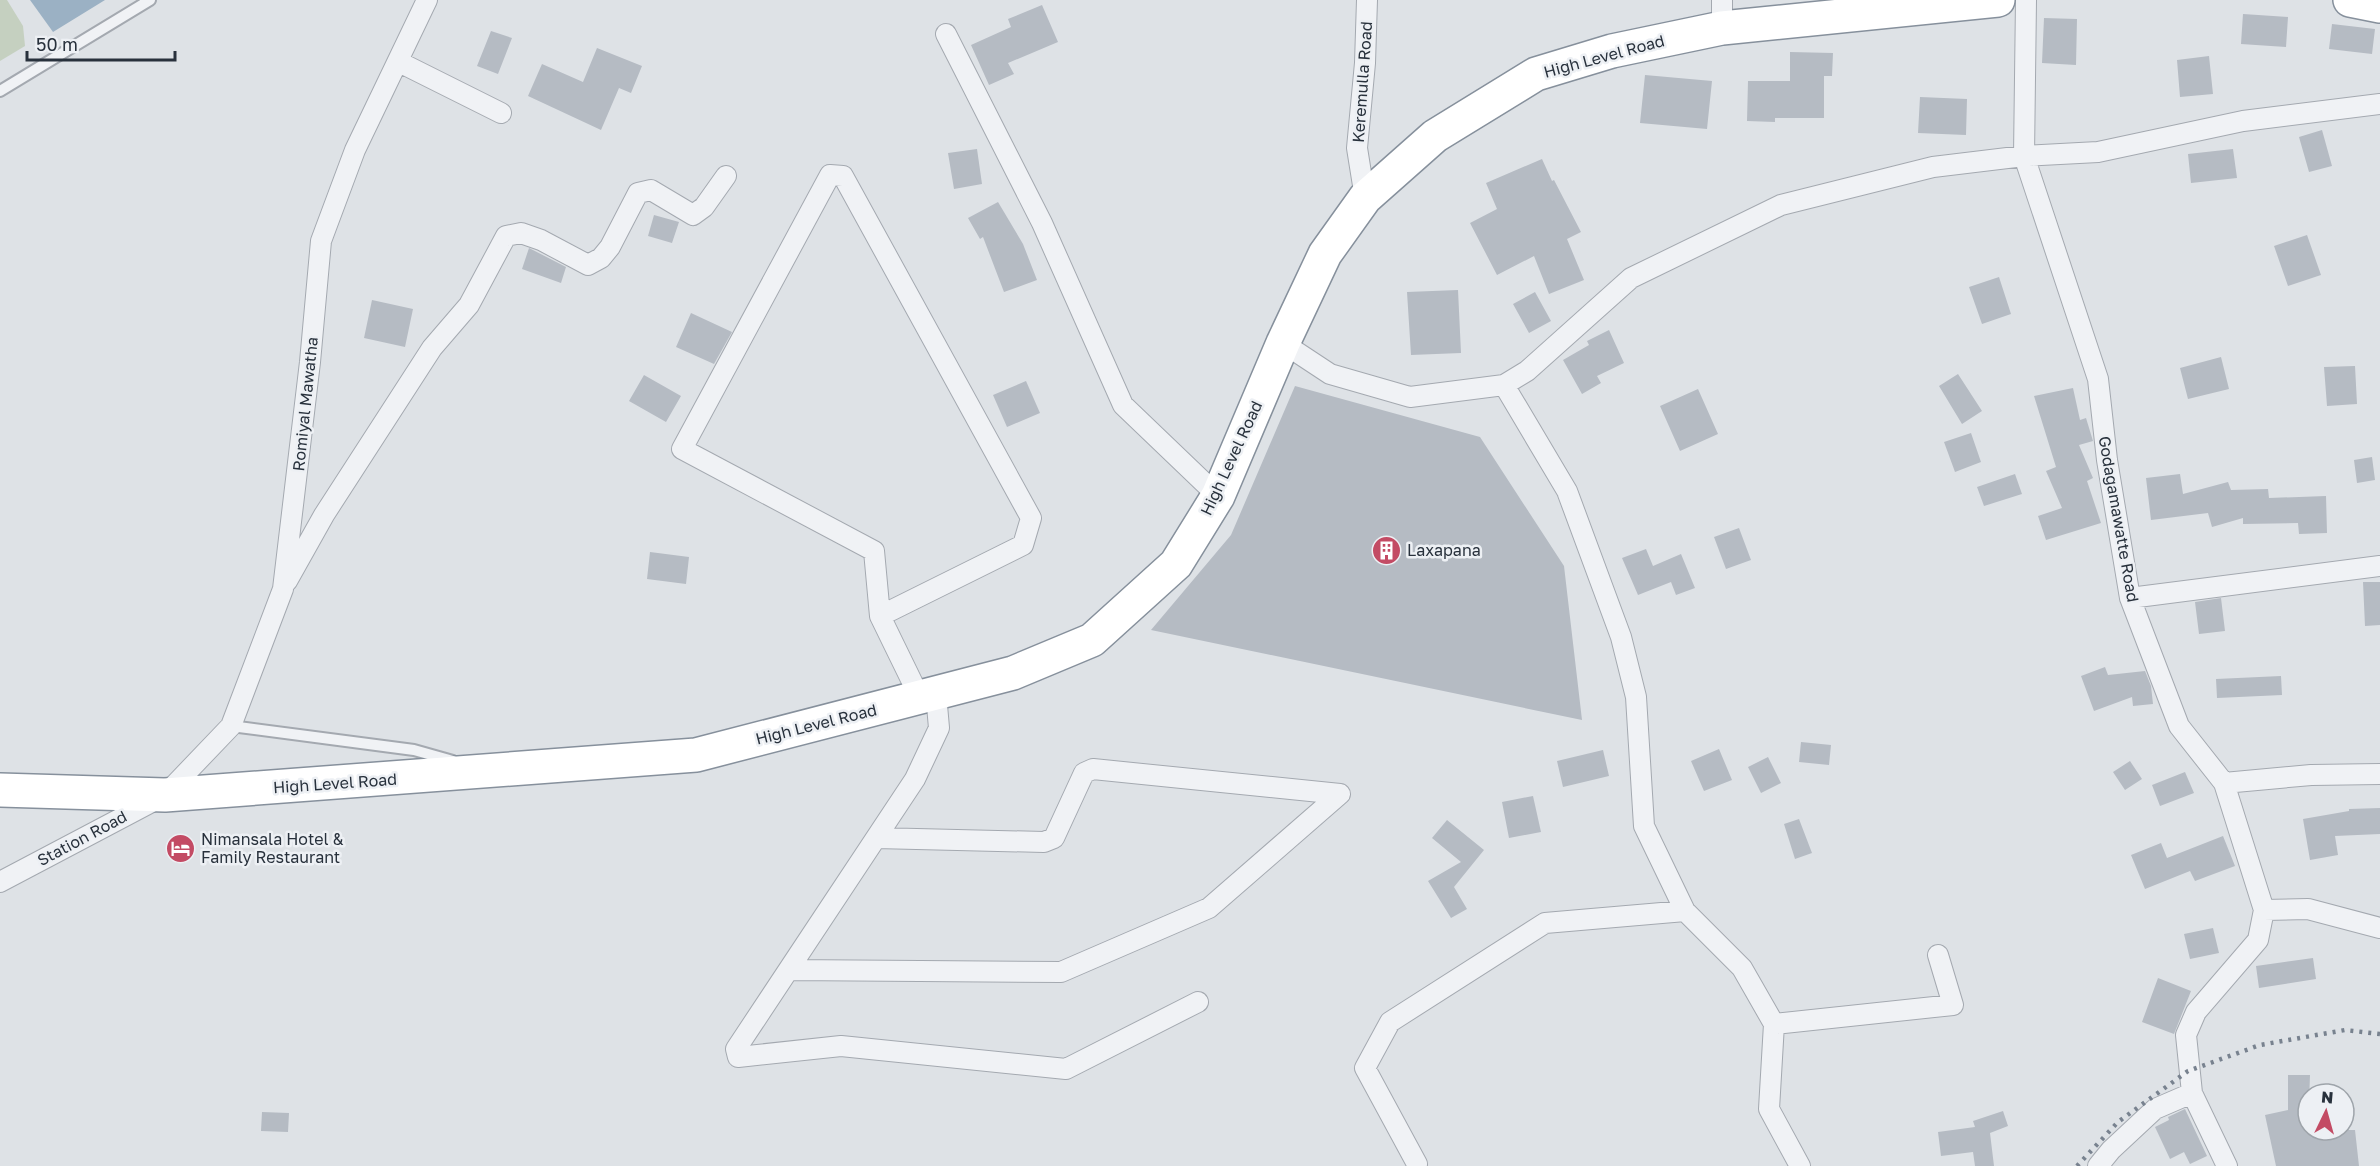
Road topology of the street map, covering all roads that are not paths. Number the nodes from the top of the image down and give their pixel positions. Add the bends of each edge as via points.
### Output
1 (150, 0) edge
2 (427, 0) edge
3 (1367, 0) edge
4 (1998, 0) edge
5 (2026, 0) edge
6 (2352, 0) edge
7 (2380, 6) edge
8 (1722, 14) edge
9 (946, 34) dead end
10 (399, 62) junction
11 (0, 91) edge
12 (2380, 104) edge
13 (501, 113) dead end
14 (2024, 156) junction
15 (726, 176) dead end
16 (1365, 198) junction
17 (1283, 343) junction
18 (1504, 385) junction
19 (1218, 496) junction
20 (2380, 567) edge
21 (283, 589) junction
22 (2130, 598) junction
23 (880, 616) junction
24 (928, 696) junction
25 (231, 726) junction
26 (488, 772) junction
27 (2380, 774) edge
28 (2224, 783) junction
29 (3, 791) edge
30 (165, 795) junction
31 (876, 838) junction
32 (0, 882) edge
33 (2264, 910) junction
34 (1685, 911) junction
35 (2380, 928) edge
36 (1938, 956) dead end
37 (789, 969) junction
38 (1198, 1002) dead end
39 (1774, 1024) junction
40 (2192, 1093) junction
41 (1417, 1164) dead end
42 (1800, 1166) edge
43 (2098, 1166) edge
44 (2227, 1166) edge

1 - 11 lane
2 - 10 street, Romiyal Mawatha
3 - 16 street, Keremulla Road via 1357,148
4 - 8 highway, High Level Road
5 - 14 street, Godagamawatte Road
6 - 7 highway
8 - 16 highway, High Level Road via 1536,74 1435,136
9 - 19 street via 1042,223 1123,405
10 - 13 street
10 - 21 street, Romiyal Mawatha via 355,150 321,241
12 - 14 street via 2243,121 2098,152
14 - 18 street via 1933,167 1781,205 1631,278 1527,371
14 - 22 street, Godagamawatte Road via 2098,379
15 - 21 street via 704,207 693,214 651,190 638,194 610,247 588,265 542,240 521,233 506,236 469,306 432,348 324,515
16 - 17 highway, High Level Road via 1325,254
17 - 18 street via 1330,374 1410,397
17 - 19 highway, High Level Road
18 - 34 street via 1567,491 1621,637 1636,697 1644,826
19 - 24 highway, High Level Road via 1176,564 1092,640 1013,673
20 - 22 street
21 - 25 street, Romiyal Mawatha
22 - 28 street, Godagamawatte Road via 2179,726
23 - 23 street via 1023,545 1031,518 843,176 830,175 682,449 874,551
23 - 24 street
24 - 26 highway, High Level Road via 696,755
24 - 31 street via 939,728 915,779
25 - 26 lane via 414,750
25 - 30 street, Romiyal Mawatha
26 - 30 highway, High Level Road
27 - 28 street
28 - 33 street, Godagamawatte Road
29 - 30 highway, High Level Road
30 - 32 street, Station Road
31 - 37 street
31 - 37 street via 1044,843 1054,838 1084,773 1093,769 1340,794 1209,908 1061,972
33 - 35 street via 2308,909
33 - 40 street, Godagamawatte Road via 2258,940 2196,1012 2186,1035
34 - 39 street via 1742,968
34 - 41 street via 1545,923 1390,1022 1365,1068
36 - 39 street via 1953,1005
37 - 38 street via 736,1049 738,1057 841,1046 1066,1069
39 - 42 street via 1770,1109
40 - 43 street via 2155,1109
40 - 44 street, Godagamawatte Road

